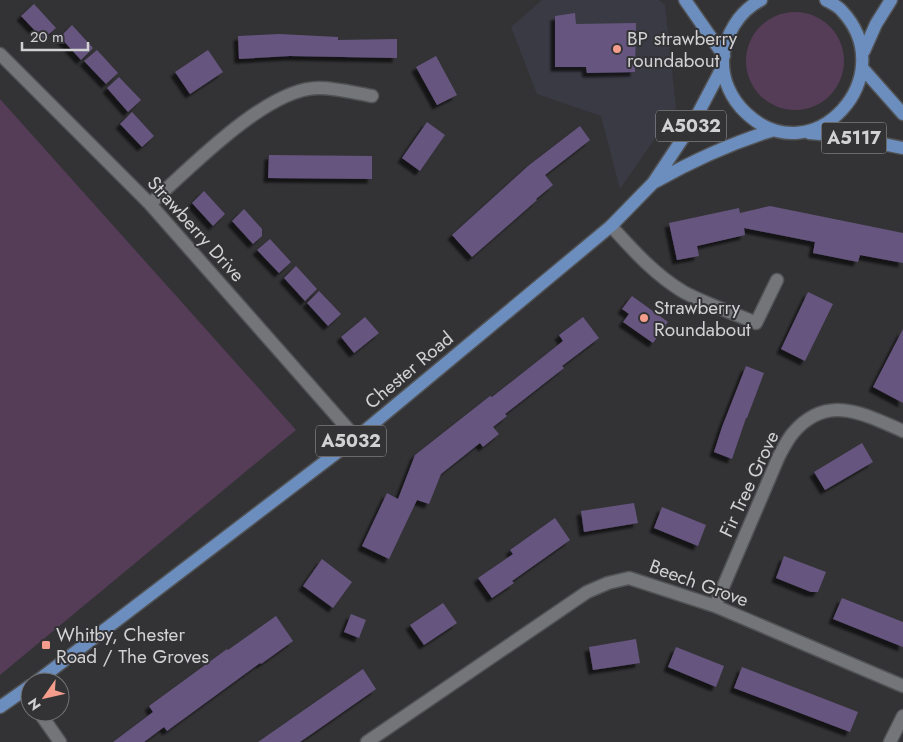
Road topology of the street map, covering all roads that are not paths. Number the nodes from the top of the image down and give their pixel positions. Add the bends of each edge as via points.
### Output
1 (686, 0) edge
2 (761, 0) edge
3 (826, 0) edge
4 (891, 0) edge
5 (864, 51) junction
6 (0, 54) edge
7 (723, 61) junction
8 (864, 70) junction
9 (372, 96) dead end
10 (903, 114) edge
11 (774, 130) junction
12 (804, 132) junction
13 (903, 148) edge
14 (653, 184) junction
15 (150, 204) junction
16 (611, 226) junction
17 (777, 280) dead end
18 (903, 431) edge
19 (356, 438) junction
20 (715, 606) junction
21 (49, 672) edge
22 (903, 686) edge
23 (20, 696) edge
24 (0, 707) edge
25 (903, 716) edge
26 (46, 722) edge
27 (60, 742) edge
28 (367, 742) edge
29 (890, 742) edge

1 - 7 main road, A5117
2 - 7 main road via 741,15 729,34
3 - 5 main road, A5117 via 842,10 856,29
4 - 5 main road
5 - 8 main road, A5117
6 - 15 street, Strawberry Drive
7 - 11 main road, A5117 via 728,87 738,106 754,121
7 - 14 main road, Chester Road / A5032 via 693,123
8 - 10 main road, A5117
8 - 12 main road, A5117 via 858,92 844,112 826,125
9 - 15 street via 318,88 292,94 259,110
11 - 12 main road, A5117
11 - 14 main road, Chester Road / A5032 via 705,155
12 - 13 main road, A5117
14 - 16 main road, Chester Road / A5032
15 - 19 street, Strawberry Drive
16 - 17 street via 660,276 683,291 756,323
16 - 19 main road, Chester Road / A5032
18 - 20 street, Fir Tree Grove via 861,413 840,409 822,412 806,420 792,434 779,456
19 - 21 main road, Chester Road / A5032
20 - 22 street, Beech Grove
20 - 28 street, Beech Grove via 629,578 608,583 587,592
23 - 24 main road
25 - 29 street
26 - 27 street

